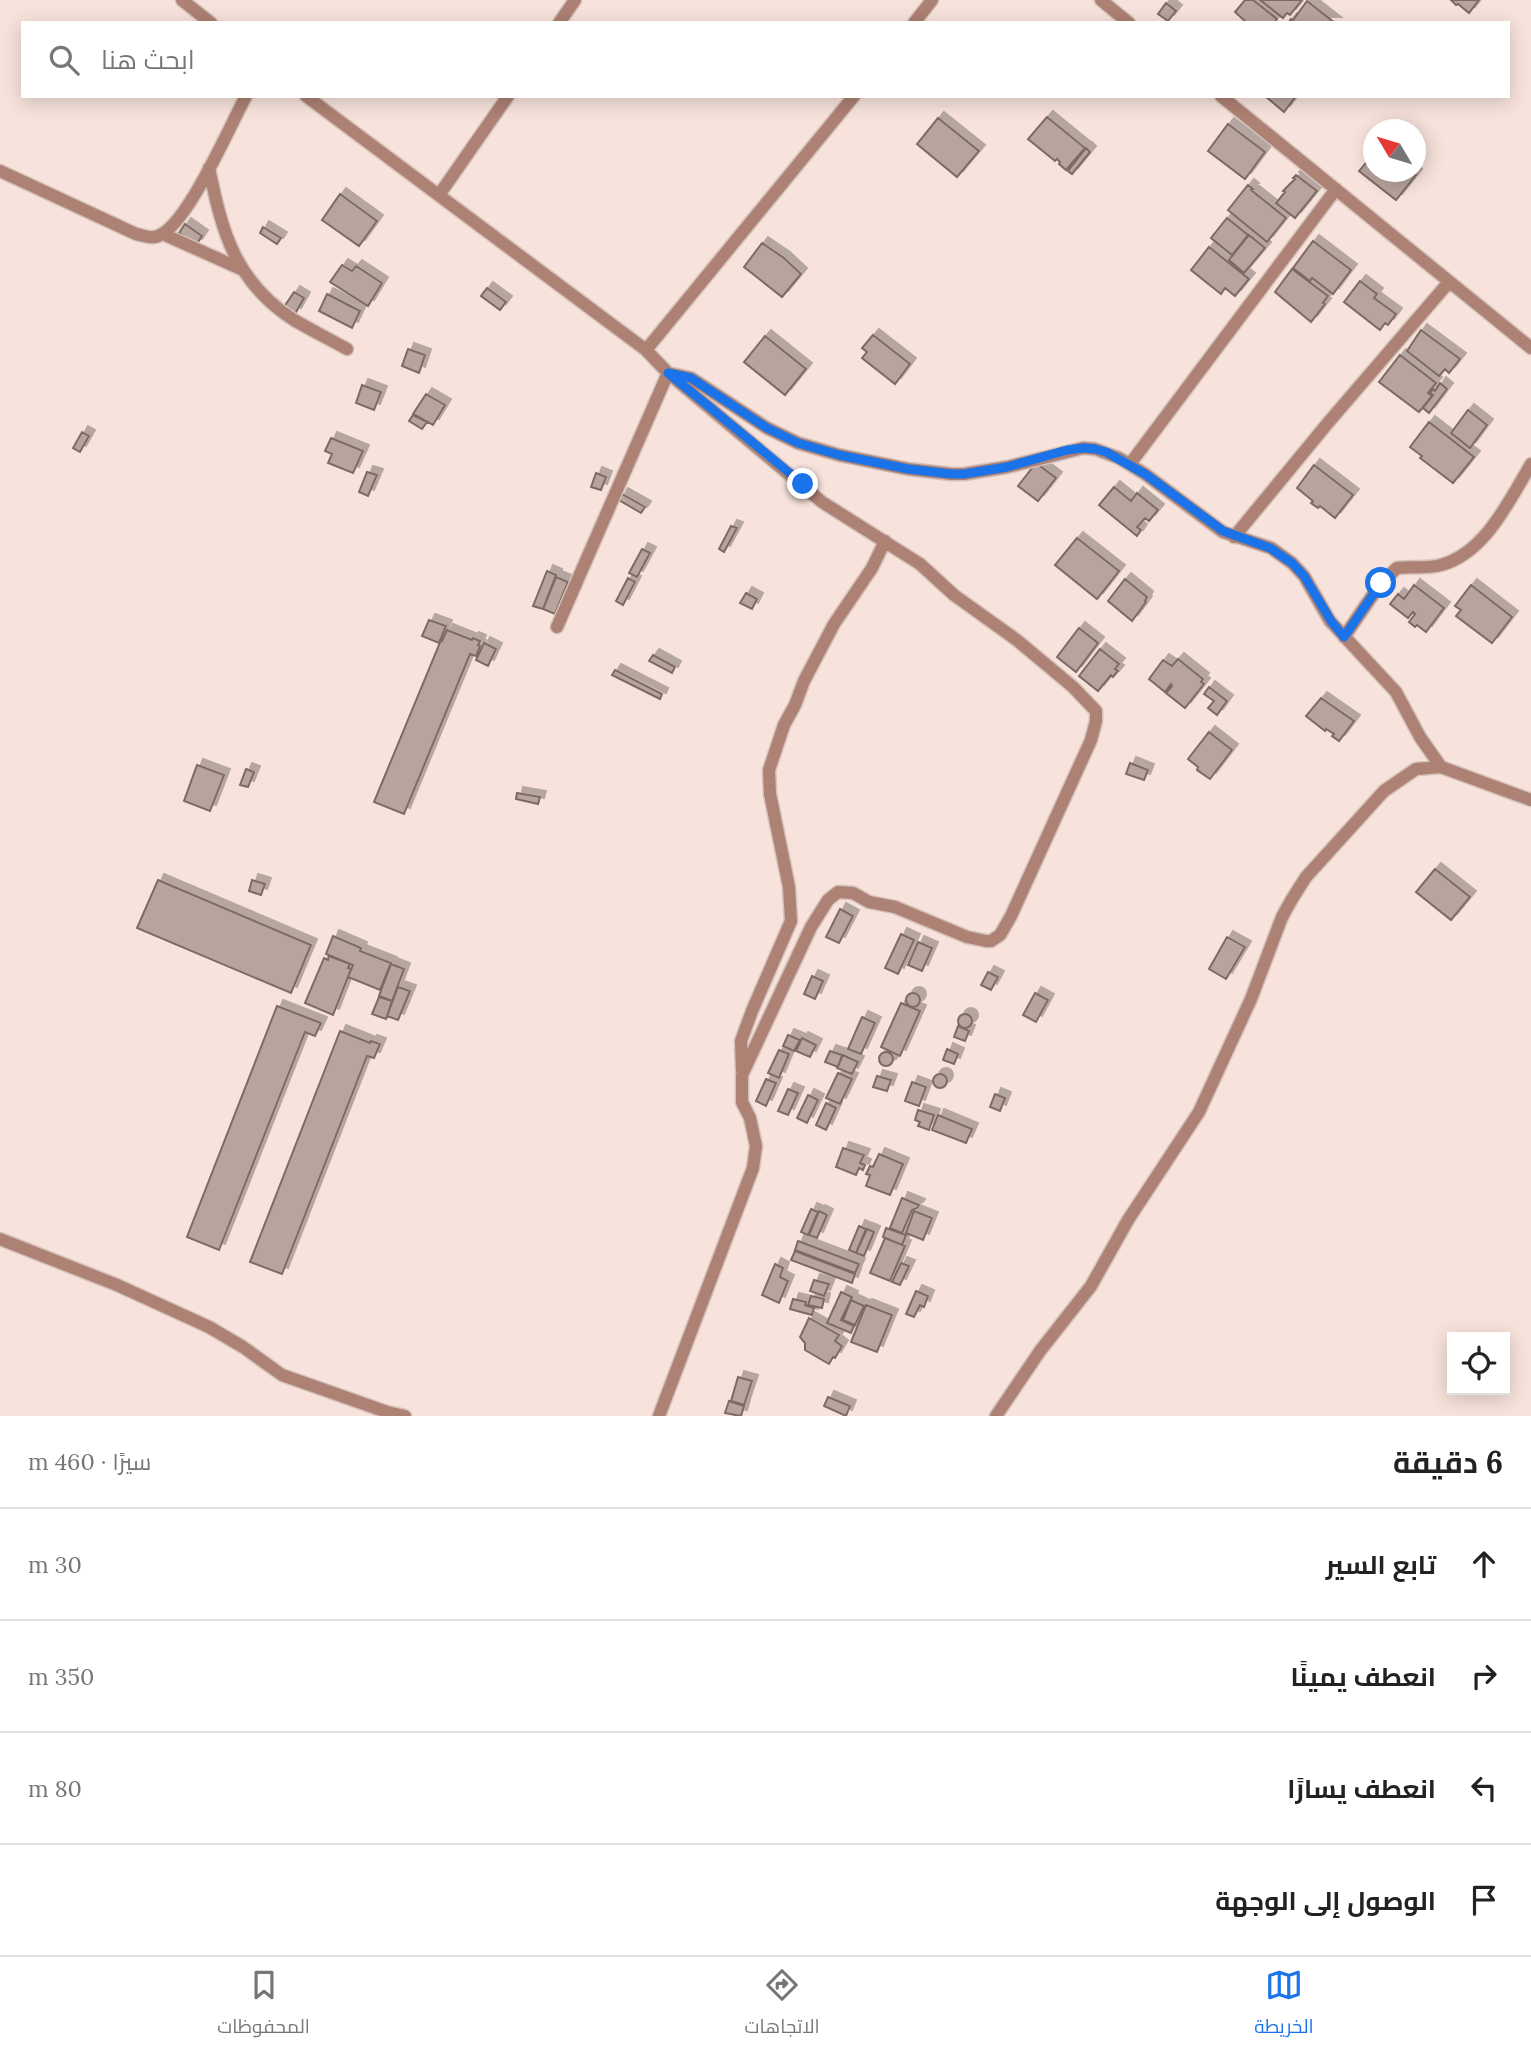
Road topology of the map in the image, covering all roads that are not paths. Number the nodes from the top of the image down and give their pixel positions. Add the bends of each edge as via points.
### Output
1 (575, 0) edge
2 (932, 0) edge
3 (1101, 0) edge
4 (191, 3) edge
5 (209, 21) edge
6 (560, 21) edge
7 (916, 21) edge
8 (1127, 21) edge
9 (245, 98) edge
10 (309, 98) edge
11 (507, 98) edge
12 (852, 98) edge
13 (1223, 98) edge
14 (209, 168) junction
15 (0, 171) edge
16 (1336, 189) junction
17 (439, 195) junction
18 (163, 234) junction
19 (241, 269) junction
20 (1449, 282) junction
21 (1531, 348) edge
22 (346, 349) dead end
23 (646, 350) junction
24 (668, 373) junction
25 (1130, 464) junction
26 (1531, 464) edge
27 (1234, 537) junction
28 (885, 541) junction
29 (557, 627) dead end
30 (1344, 637) junction
31 (1441, 766) junction
32 (1531, 800) edge
33 (743, 1074) junction
34 (0, 1239) edge
35 (405, 1416) edge
36 (659, 1416) edge
37 (996, 1416) edge

1 - 6 street
2 - 7 street
3 - 8 street
4 - 5 street
9 - 14 street
10 - 17 street
11 - 17 street
12 - 23 street
13 - 16 street
14 - 18 street via 177,222
14 - 19 street via 218,215
15 - 18 street via 136,234 150,238
16 - 20 street
16 - 25 street
17 - 23 street
18 - 19 street
19 - 22 street via 292,319
20 - 21 street
20 - 27 street
23 - 24 street
24 - 25 street via 691,378 798,443 874,463 964,474 1083,448 1106,452
24 - 28 street via 822,502
24 - 29 street
25 - 27 street
26 - 30 street via 1499,516 1467,553 1437,567 1397,568 1381,583
27 - 30 street via 1270,548 1292,563
28 - 33 street via 809,672 783,725 769,770 791,921 741,1041
28 - 33 street via 1073,687 1096,711 1094,730 1000,935 991,941 967,937 895,907 838,891 811,927
30 - 31 street via 1396,692
31 - 32 street
31 - 37 street via 1416,769 1384,791 1306,877 1282,918 1199,1112 1091,1286 1033,1359
33 - 36 street via 741,1102 757,1146 753,1168
34 - 35 street via 209,1327 282,1375

